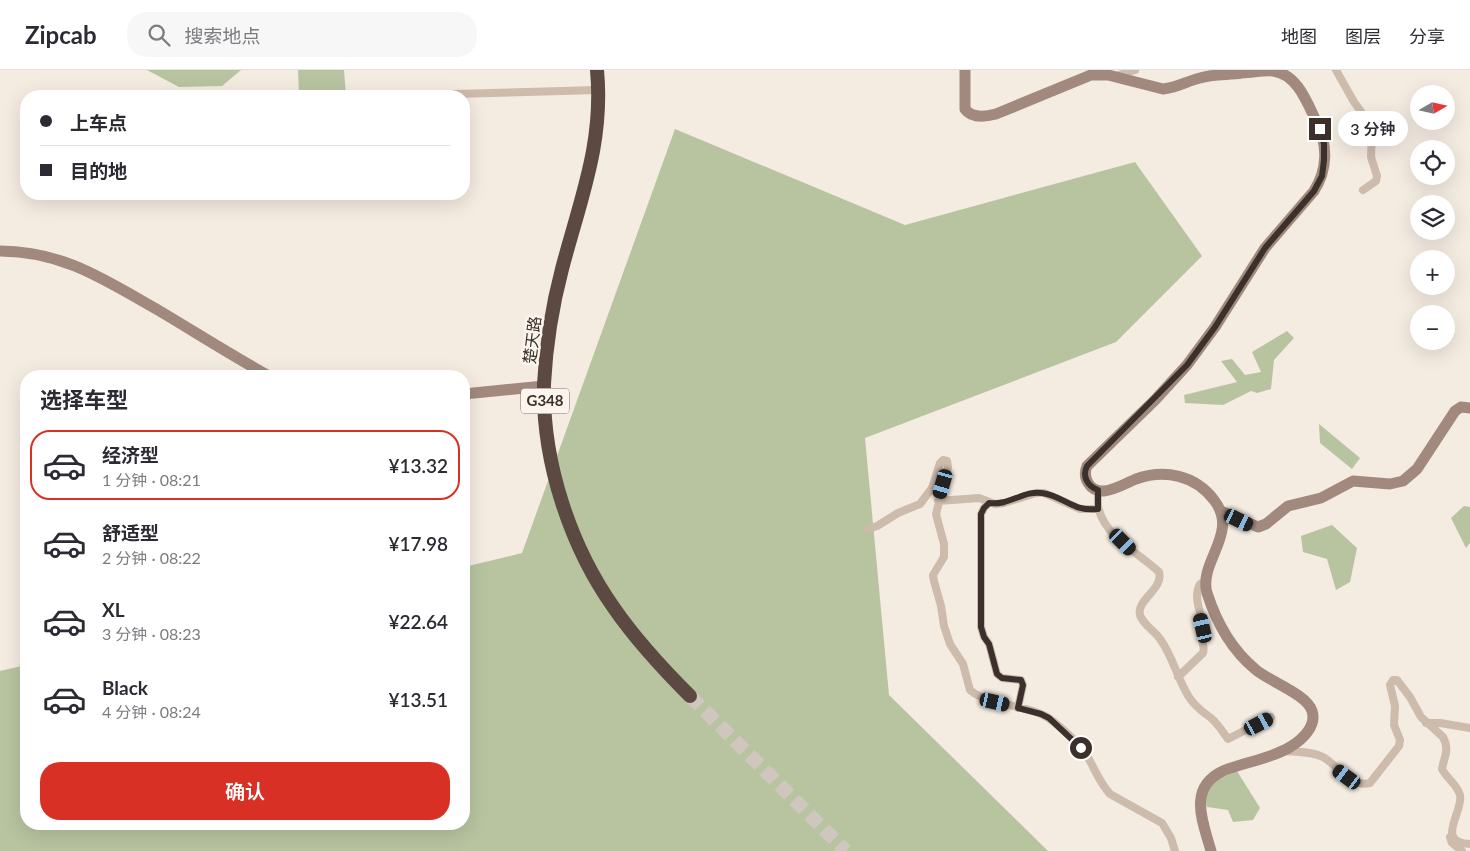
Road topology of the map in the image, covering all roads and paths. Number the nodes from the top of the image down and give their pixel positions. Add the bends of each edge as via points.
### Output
1 (598, 70) edge
2 (965, 70) edge
3 (1135, 70) edge
4 (1336, 70) edge
5 (1116, 76) junction
6 (598, 90) junction
7 (470, 94) edge
8 (1363, 190) dead end
9 (0, 251) edge
10 (259, 370) edge
11 (544, 386) junction
12 (470, 393) edge
13 (1470, 408) edge
14 (1098, 490) junction
15 (938, 501) junction
16 (989, 503) junction
17 (1098, 509) junction
18 (1221, 511) junction
19 (868, 529) dead end
20 (1206, 581) junction
21 (1178, 677) junction
22 (690, 696) tunnel mouth
23 (1018, 708) junction
24 (1271, 717) dead end
25 (1426, 723) junction
26 (1470, 728) edge
27 (1283, 751) junction
28 (1452, 832) junction
29 (1470, 844) edge
30 (1175, 851) edge
31 (1211, 851) edge
32 (1462, 851) edge

1 - 6 highway, 楚天路 / G348
2 - 5 street via 964,108 968,113 980,116 996,114 1083,77 1099,74
3 - 5 street
4 - 8 street via 1372,131 1371,157 1377,176 1376,181
5 - 14 street via 1147,86 1171,89 1206,76 1279,72 1292,80 1302,93 1320,129 1325,152 1318,184 1265,248 1201,347 1171,383 1087,466 1086,481
6 - 7 street
6 - 11 highway, 楚天路 / G348 via 598,129 593,158 556,296
9 - 10 street via 40,255 78,266
11 - 12 street
11 - 22 highway, 楚天路 / G348 via 554,472 583,556 631,631
13 - 18 street via 1461,407 1455,411 1417,470 1402,481 1384,484 1353,481 1321,498 1288,506 1258,527
14 - 17 street
14 - 18 street via 1108,490 1146,476 1176,475 1202,488
15 - 16 street via 979,498
15 - 19 street via 948,467 945,460 940,463 929,494 920,504
15 - 23 street via 936,514 944,550 942,562 933,575 950,644 963,664 970,690 978,696
16 - 17 street via 1004,503 1044,493 1080,509
16 - 23 street via 981,514 981,627 997,674 1002,678 1021,680 1023,685
17 - 21 street via 1112,532 1159,572 1159,582 1141,607 1140,614 1166,648
18 - 20 street via 1220,538
20 - 21 street via 1197,589 1205,648
20 - 27 street via 1214,612 1241,656 1256,671 1306,701 1312,711 1308,731
21 - 24 street via 1198,710 1212,719 1228,739
23 - 30 street via 1049,718 1081,748 1110,794 1162,823
25 - 26 street
25 - 27 street via 1400,682 1393,680 1390,685 1399,746 1373,780 1365,784 1356,782 1321,756
25 - 28 street via 1446,741 1442,770 1460,794
27 - 31 street via 1222,771 1206,784 1201,796 1201,810
28 - 29 street via 1457,841
28 - 32 street via 1452,843

